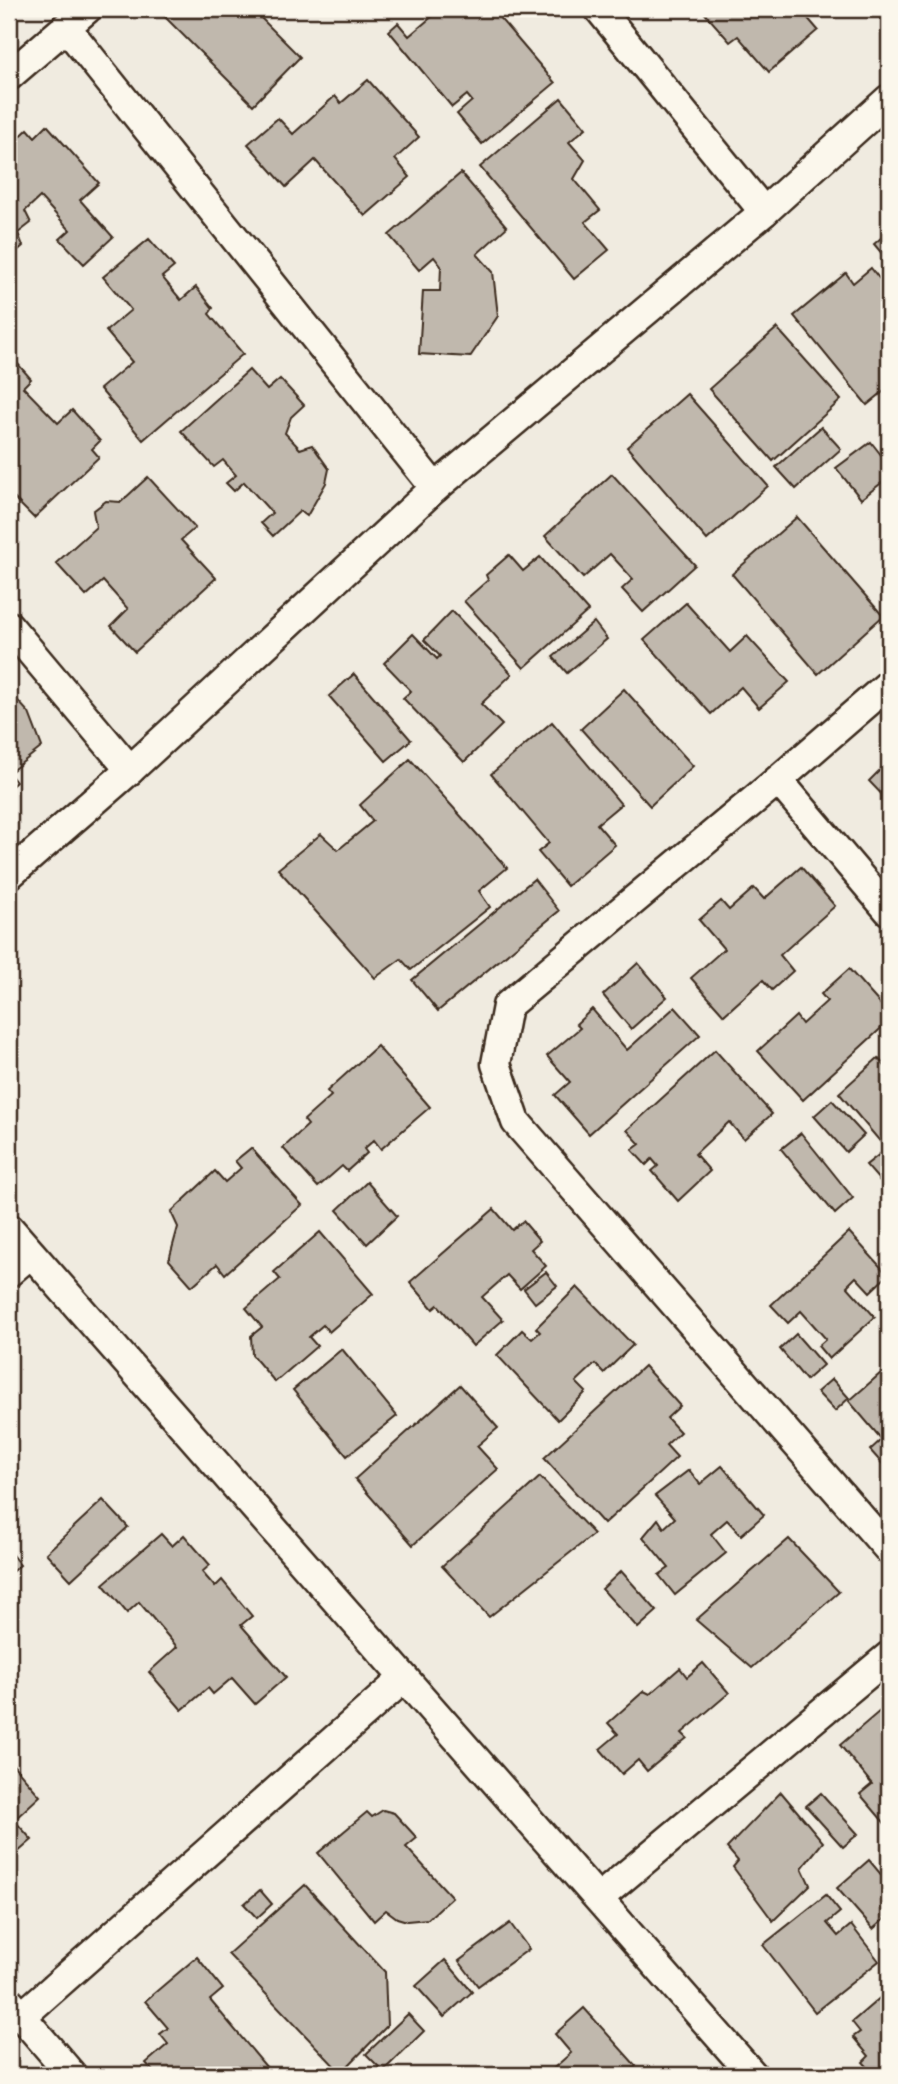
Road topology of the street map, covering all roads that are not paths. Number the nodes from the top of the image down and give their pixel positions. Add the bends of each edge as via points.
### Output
1 (87, 9) edge
2 (599, 9) edge
3 (66, 27) junction
4 (9, 76) edge
5 (889, 99) edge
6 (764, 212) junction
7 (435, 488) junction
8 (9, 626) edge
9 (889, 684) edge
10 (130, 770) junction
11 (778, 780) junction
12 (9, 875) edge
13 (889, 911) edge
14 (9, 1228) edge
15 (19, 1263) edge
16 (889, 1550) edge
17 (889, 1656) edge
18 (404, 1678) junction
19 (599, 1898) junction
20 (15, 2009) edge
21 (72, 2075) edge
22 (753, 2075) edge

1 - 3 street
2 - 6 street
3 - 4 street
3 - 7 street
5 - 6 street
6 - 7 street
7 - 10 street
8 - 10 street
9 - 11 street
10 - 12 street
11 - 13 street
11 - 16 street via 508,1006 496,1064 516,1122
14 - 15 street
15 - 18 street
17 - 19 street
18 - 19 street
18 - 20 street
19 - 22 street
20 - 21 street

